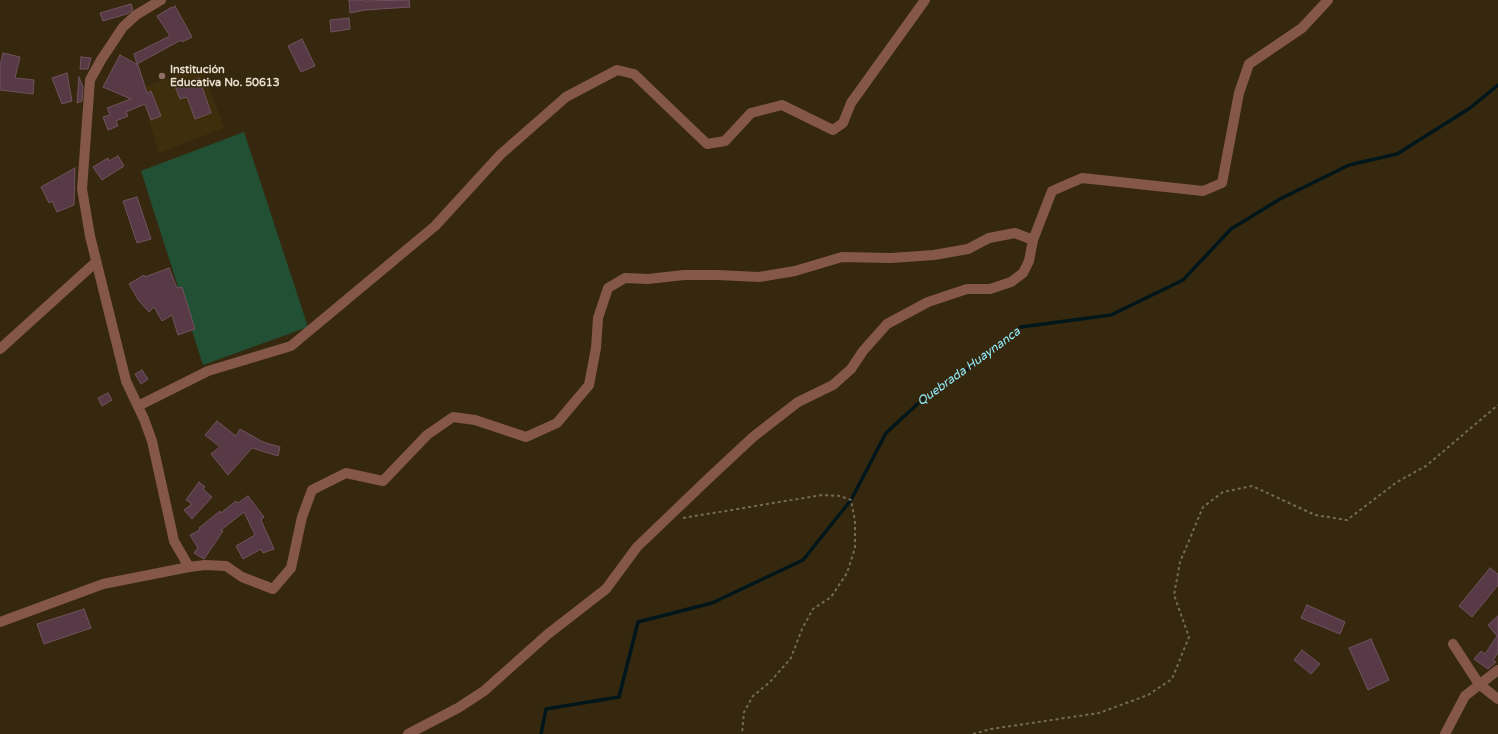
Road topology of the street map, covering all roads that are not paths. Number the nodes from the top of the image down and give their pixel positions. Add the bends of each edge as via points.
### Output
1 (161, 0) edge
2 (925, 0) edge
3 (1328, 0) edge
4 (1033, 240) junction
5 (96, 262) junction
6 (0, 349) edge
7 (138, 406) junction
8 (189, 567) junction
9 (0, 622) edge
10 (1453, 644) dead end
11 (1498, 670) edge
12 (1479, 684) junction
13 (1498, 699) edge
14 (408, 734) edge
15 (1445, 734) edge

1 - 5 street via 136,15 123,27 90,80 82,189
2 - 7 street via 851,103 843,123 832,130 782,105 751,113 725,141 707,144 634,74 617,70 566,97 501,154 435,226 291,346 208,371
3 - 4 street via 1302,28 1249,64 1239,93 1222,183 1203,191 1082,178 1052,191
4 - 8 street via 1015,233 989,238 968,248 934,255 891,258 842,257 795,271 759,277 684,275 625,278 608,288 598,318 596,348 589,385 557,423 526,437 475,420 453,417 427,435 382,481 346,473 312,490 302,517 291,568 274,589 242,577 226,566
4 - 14 street via 1023,273 1011,282 990,288 967,289 935,300 887,324 851,369 833,385 798,402 753,437 637,547 606,589 548,634 484,691
5 - 6 street
5 - 7 street via 126,381
7 - 8 street via 152,442 174,541
8 - 9 street via 103,584
10 - 12 street
11 - 12 street
12 - 13 street
12 - 15 street via 1465,696

